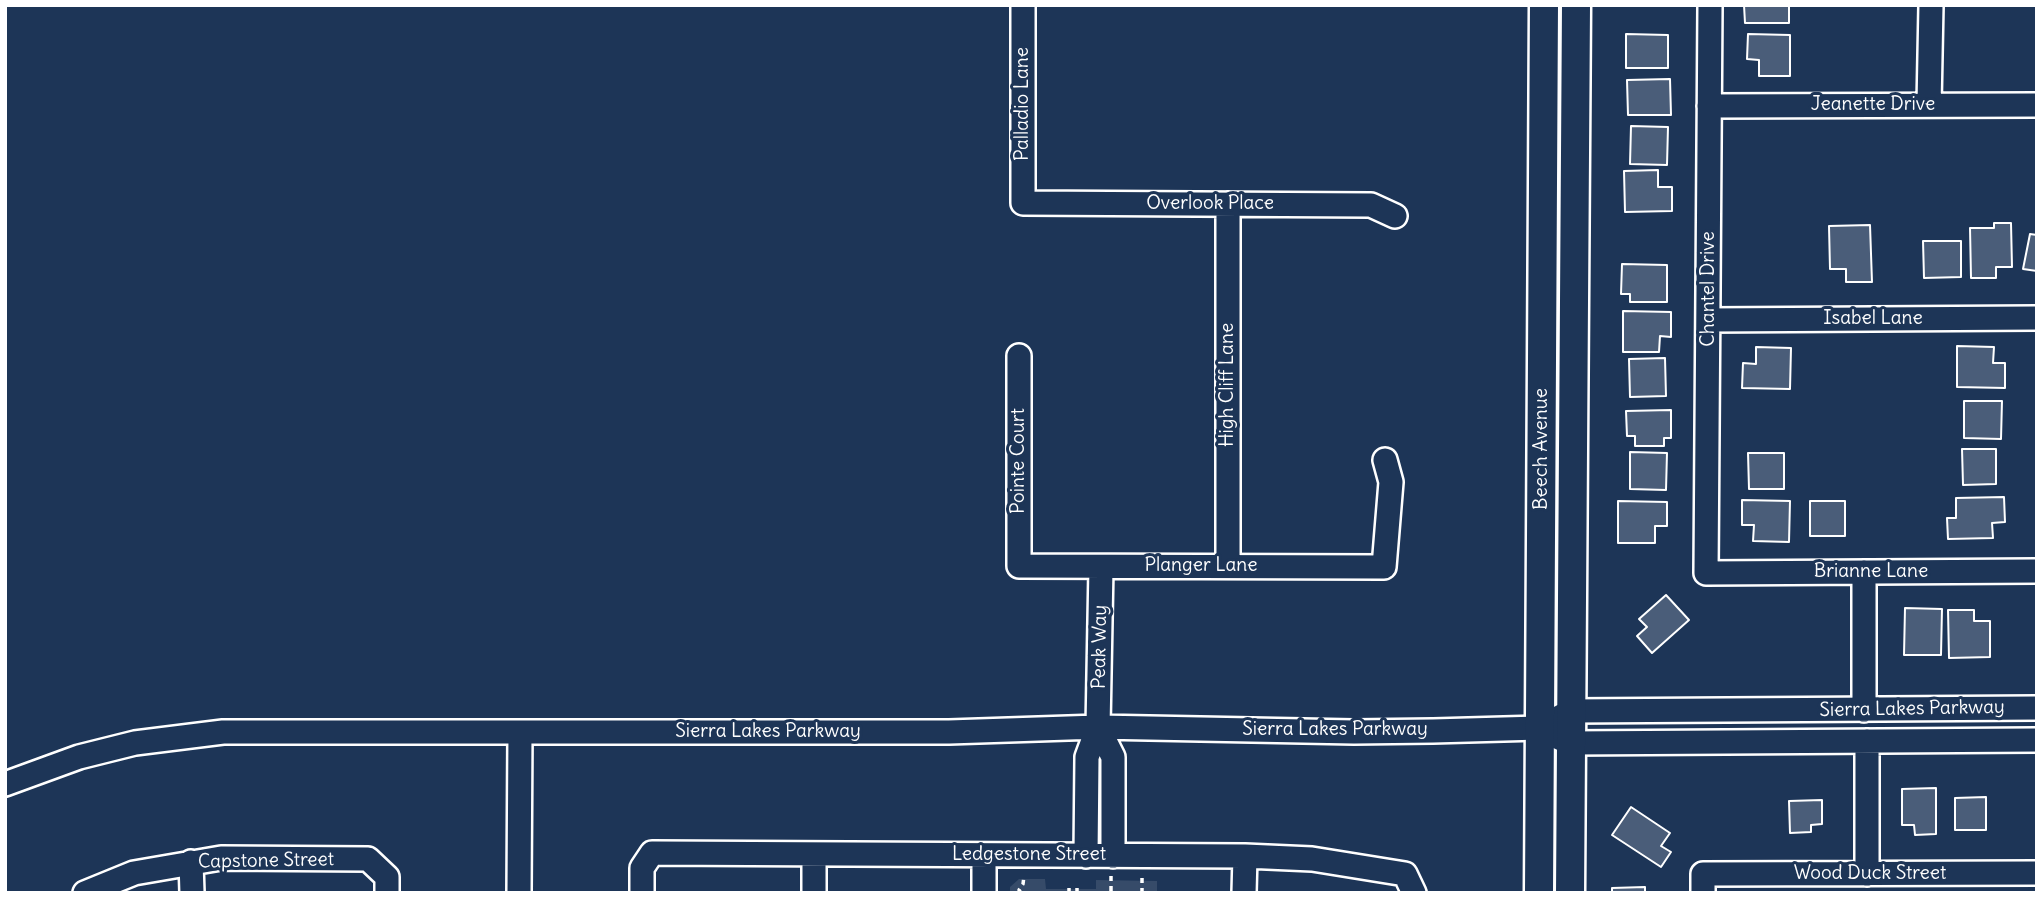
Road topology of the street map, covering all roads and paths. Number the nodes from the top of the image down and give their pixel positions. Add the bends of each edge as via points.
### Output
1 (1023, 5) edge
2 (1544, 5) edge
3 (1576, 5) edge
4 (1710, 5) edge
5 (1931, 5) edge
6 (1929, 105) junction
7 (2037, 105) edge
8 (1709, 106) junction
9 (1023, 203) joint
10 (1228, 204) junction
11 (1395, 216) dead end
12 (2037, 318) edge
13 (1709, 320) junction
14 (1019, 356) dead end
15 (1385, 460) dead end
16 (1019, 566) joint
17 (1228, 566) junction
18 (1101, 567) junction
19 (2037, 571) edge
20 (1864, 572) junction
21 (1706, 573) joint
22 (2037, 708) edge
23 (1864, 710) junction
24 (1571, 711) junction
25 (1098, 727) junction
26 (1539, 727) junction
27 (520, 732) junction
28 (2037, 740) edge
29 (1867, 741) junction
30 (1570, 743) junction
31 (5, 784) edge
32 (814, 854) junction
33 (984, 855) junction
34 (1086, 856) junction
35 (1245, 856) junction
36 (191, 862) junction
37 (1112, 866) junction
38 (2037, 873) edge
39 (1867, 874) junction
40 (1024, 876) dead end
41 (1142, 876) dead end
42 (1409, 883) edge
43 (1703, 883) edge
44 (1069, 886) dead end
45 (1077, 886) dead end
46 (1018, 892) edge
47 (85, 893) edge
48 (192, 893) edge
49 (387, 893) edge
50 (519, 893) edge
51 (642, 893) edge
52 (814, 893) edge
53 (984, 893) edge
54 (1036, 893) edge
55 (1043, 893) edge
56 (1069, 893) edge
57 (1077, 893) edge
58 (1111, 893) edge
59 (1142, 893) edge
60 (1244, 893) edge
61 (1539, 893) edge
62 (1570, 893) edge

1 - 9 street, Palladio Lane
2 - 26 main road, Beech Avenue
3 - 24 main road, Beech Avenue
4 - 8 street, Chantel Drive
5 - 6 street
6 - 7 street, Jeanette Drive
6 - 8 street, Jeanette Drive
8 - 13 street, Chantel Drive
9 - 10 street, Overlook Place
10 - 11 street, Overlook Place via 1371,205
10 - 17 street, High Cliff Lane
12 - 13 street, Isabel Lane
13 - 21 street, Chantel Drive
14 - 16 street, Pointe Court
15 - 17 street, Planger Lane via 1391,482 1384,567
16 - 18 street, Planger Lane
17 - 18 street, Planger Lane
18 - 25 street, Peak Way
19 - 20 street, Brianne Lane
20 - 21 street, Brianne Lane
20 - 23 street
22 - 23 street, Sierra Lakes Parkway
23 - 24 street, Sierra Lakes Parkway
24 - 26 street, Sierra Lakes Parkway
24 - 30 main road, Beech Avenue
25 - 26 street, Sierra Lakes Parkway via 1354,732
25 - 27 street, Sierra Lakes Parkway via 949,732
25 - 34 street, Peak Way via 1087,757
25 - 37 street, Peak Way via 1113,757
26 - 30 street, Sierra Lakes Parkway
26 - 61 main road, Beech Avenue
27 - 31 street, Sierra Lakes Parkway via 223,732 181,736 79,757
27 - 50 street
28 - 29 street, Sierra Lakes Parkway
29 - 30 street, Sierra Lakes Parkway
29 - 39 street
30 - 62 main road, Beech Avenue
32 - 33 street, Ledgestone Street
32 - 51 street, Ledgestone Street via 652,853 642,868
32 - 52 street
33 - 34 street, Ledgestone Street
33 - 53 street
34 - 37 street, Ledgestone Street
35 - 37 street, Ledgestone Street
35 - 42 street, Ledgestone Street via 1312,859
35 - 60 street
36 - 47 street, Capstone Street via 134,873
36 - 48 street
36 - 49 street, Capstone Street via 368,859 387,877
37 - 58 path
38 - 39 street, Wood Duck Street
39 - 43 street, Wood Duck Street
40 - 46 path
41 - 59 path
44 - 56 path
45 - 57 path
54 - 55 path

